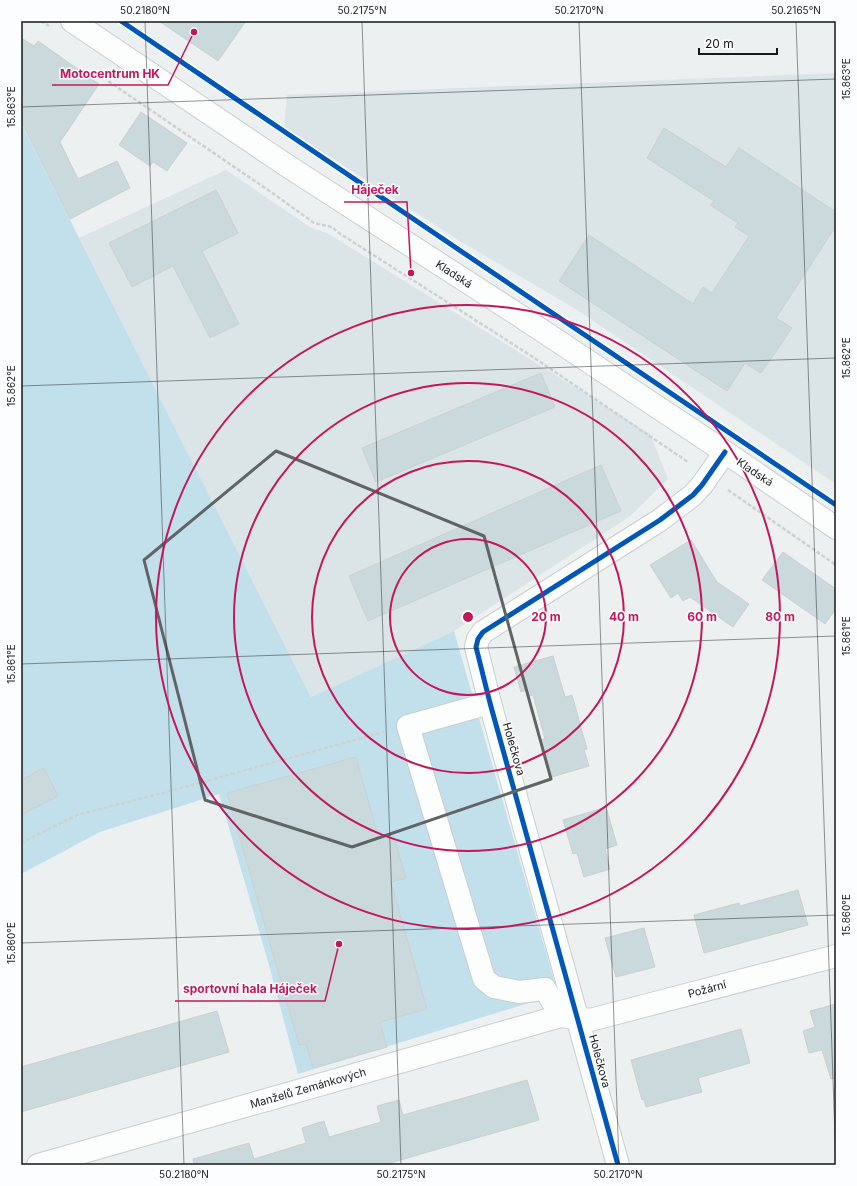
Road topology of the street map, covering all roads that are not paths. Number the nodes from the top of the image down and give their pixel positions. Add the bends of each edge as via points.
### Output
1 (63, 25) edge
2 (725, 452) junction
3 (836, 528) edge
4 (490, 703) junction
5 (836, 956) edge
6 (570, 1017) junction
7 (38, 1165) edge
8 (618, 1165) edge

1 - 2 street, Kladská via 286,165
2 - 3 street, Kladská
2 - 4 street, Holečkova via 702,485 660,520 483,632 476,648
4 - 6 street, Holečkova
4 - 6 street via 408,726 484,979 494,987 519,992 545,989
5 - 6 street, Požární via 590,1020
6 - 7 street, Manželů Zemánkových
6 - 8 street, Holečkova

